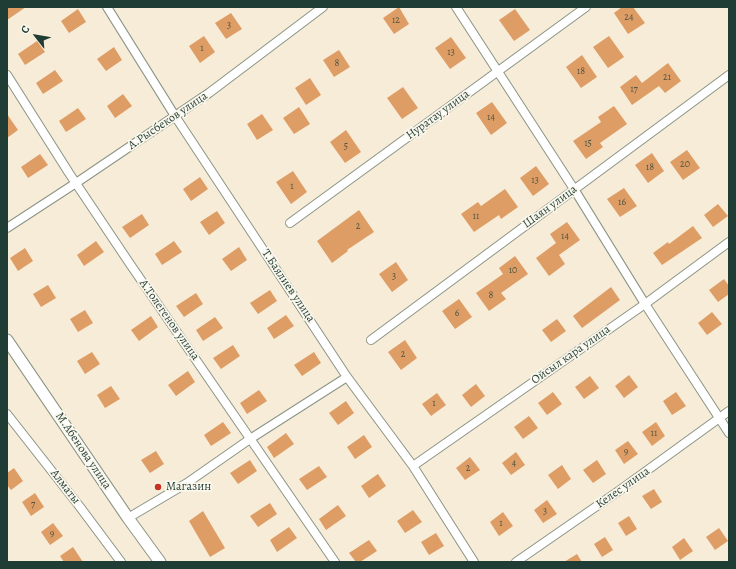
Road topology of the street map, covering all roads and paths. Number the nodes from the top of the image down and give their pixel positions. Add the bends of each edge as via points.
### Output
1 (107, 7) edge
2 (323, 7) edge
3 (456, 7) edge
4 (586, 7) edge
5 (496, 71) junction
6 (7, 75) edge
7 (729, 75) edge
8 (175, 116) junction
9 (76, 183) junction
10 (574, 189) junction
11 (290, 223) dead end
12 (7, 228) edge
13 (729, 242) edge
14 (645, 304) junction
15 (7, 340) edge
16 (372, 340) dead end
17 (347, 377) junction
18 (729, 411) edge
19 (7, 414) edge
20 (720, 418) junction
21 (729, 433) edge
22 (250, 439) junction
23 (413, 466) junction
24 (128, 518) junction
25 (121, 562) edge
26 (160, 562) edge
27 (335, 562) edge
28 (474, 562) edge
29 (516, 562) edge

1 - 8 street, Т.Баялиев улица
2 - 8 street, А.Рысбеков улица
3 - 5 street
4 - 5 street, Нуратау улица
5 - 10 street
5 - 11 street, Нуратау улица
6 - 9 street, А.Толегенов улица
7 - 10 street, Шаян улица
8 - 9 street, А.Рысбеков улица
8 - 17 street, Т.Баялиев улица
9 - 12 street, А.Рысбеков улица
9 - 22 street, А.Толегенов улица
10 - 14 street
10 - 16 street, Шаян улица
13 - 14 street, Ойсыл кара улица
14 - 20 street
14 - 23 street, Ойсыл кара улица
15 - 24 main road, М.Абенова улица
17 - 22 street
17 - 23 street, Т.Баялиев улица
18 - 20 street, Келес улица
19 - 25 street, Алматы
20 - 21 street
20 - 29 street, Келес улица
22 - 24 street via 187,483
22 - 27 street, А.Толегенов улица
23 - 28 street, Т.Баялиев улица
24 - 26 main road, М.Абенова улица

